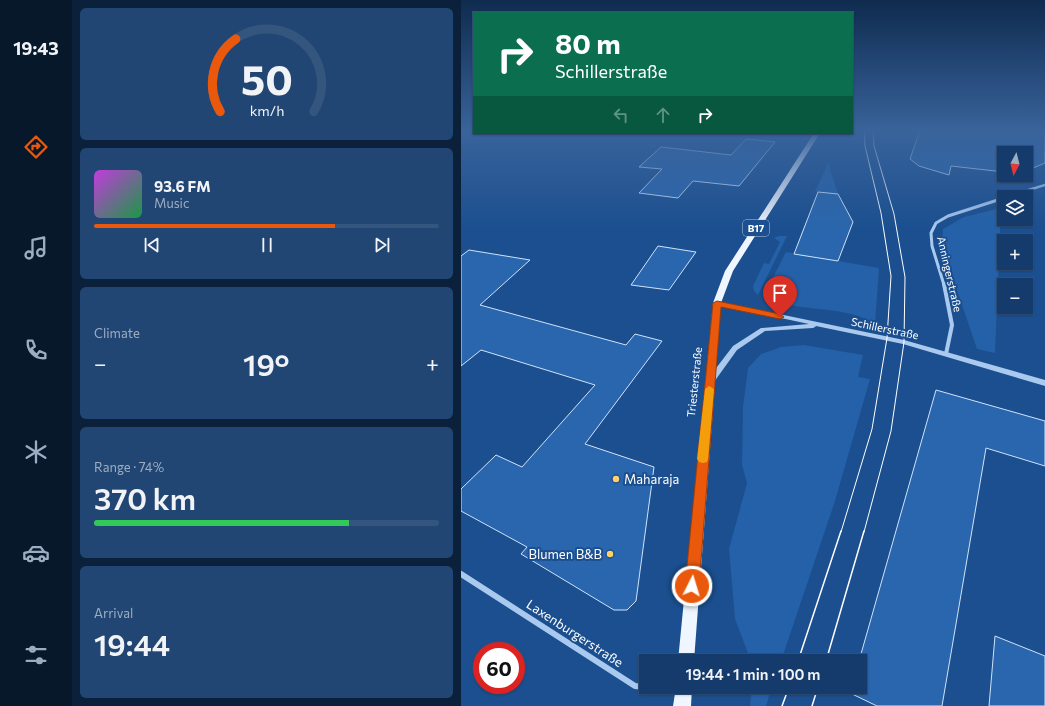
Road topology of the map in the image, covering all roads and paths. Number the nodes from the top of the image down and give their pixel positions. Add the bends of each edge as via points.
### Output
1 (798, 163) edge
2 (1045, 185) edge
3 (1028, 190) edge
4 (997, 200) edge
5 (717, 303) junction
6 (821, 326) junction
7 (946, 354) junction
8 (710, 380) junction
9 (1045, 383) edge
10 (461, 574) edge
11 (687, 654) edge
12 (683, 695) edge

1 - 5 main road, Triesterstraße / B17 via 729,271
2 - 3 street, Anningerstraße
4 - 7 street, Anningerstraße via 947,216 936,223 931,233 952,325
5 - 6 street, Schillerstraße
5 - 8 main road, Triesterstraße / B17
6 - 7 street, Schillerstraße via 904,342
6 - 8 street via 763,329 735,348
7 - 9 street, Schillerstraße
8 - 11 main road, Triesterstraße / B17
10 - 12 street, Laxenburgerstraße via 635,686

